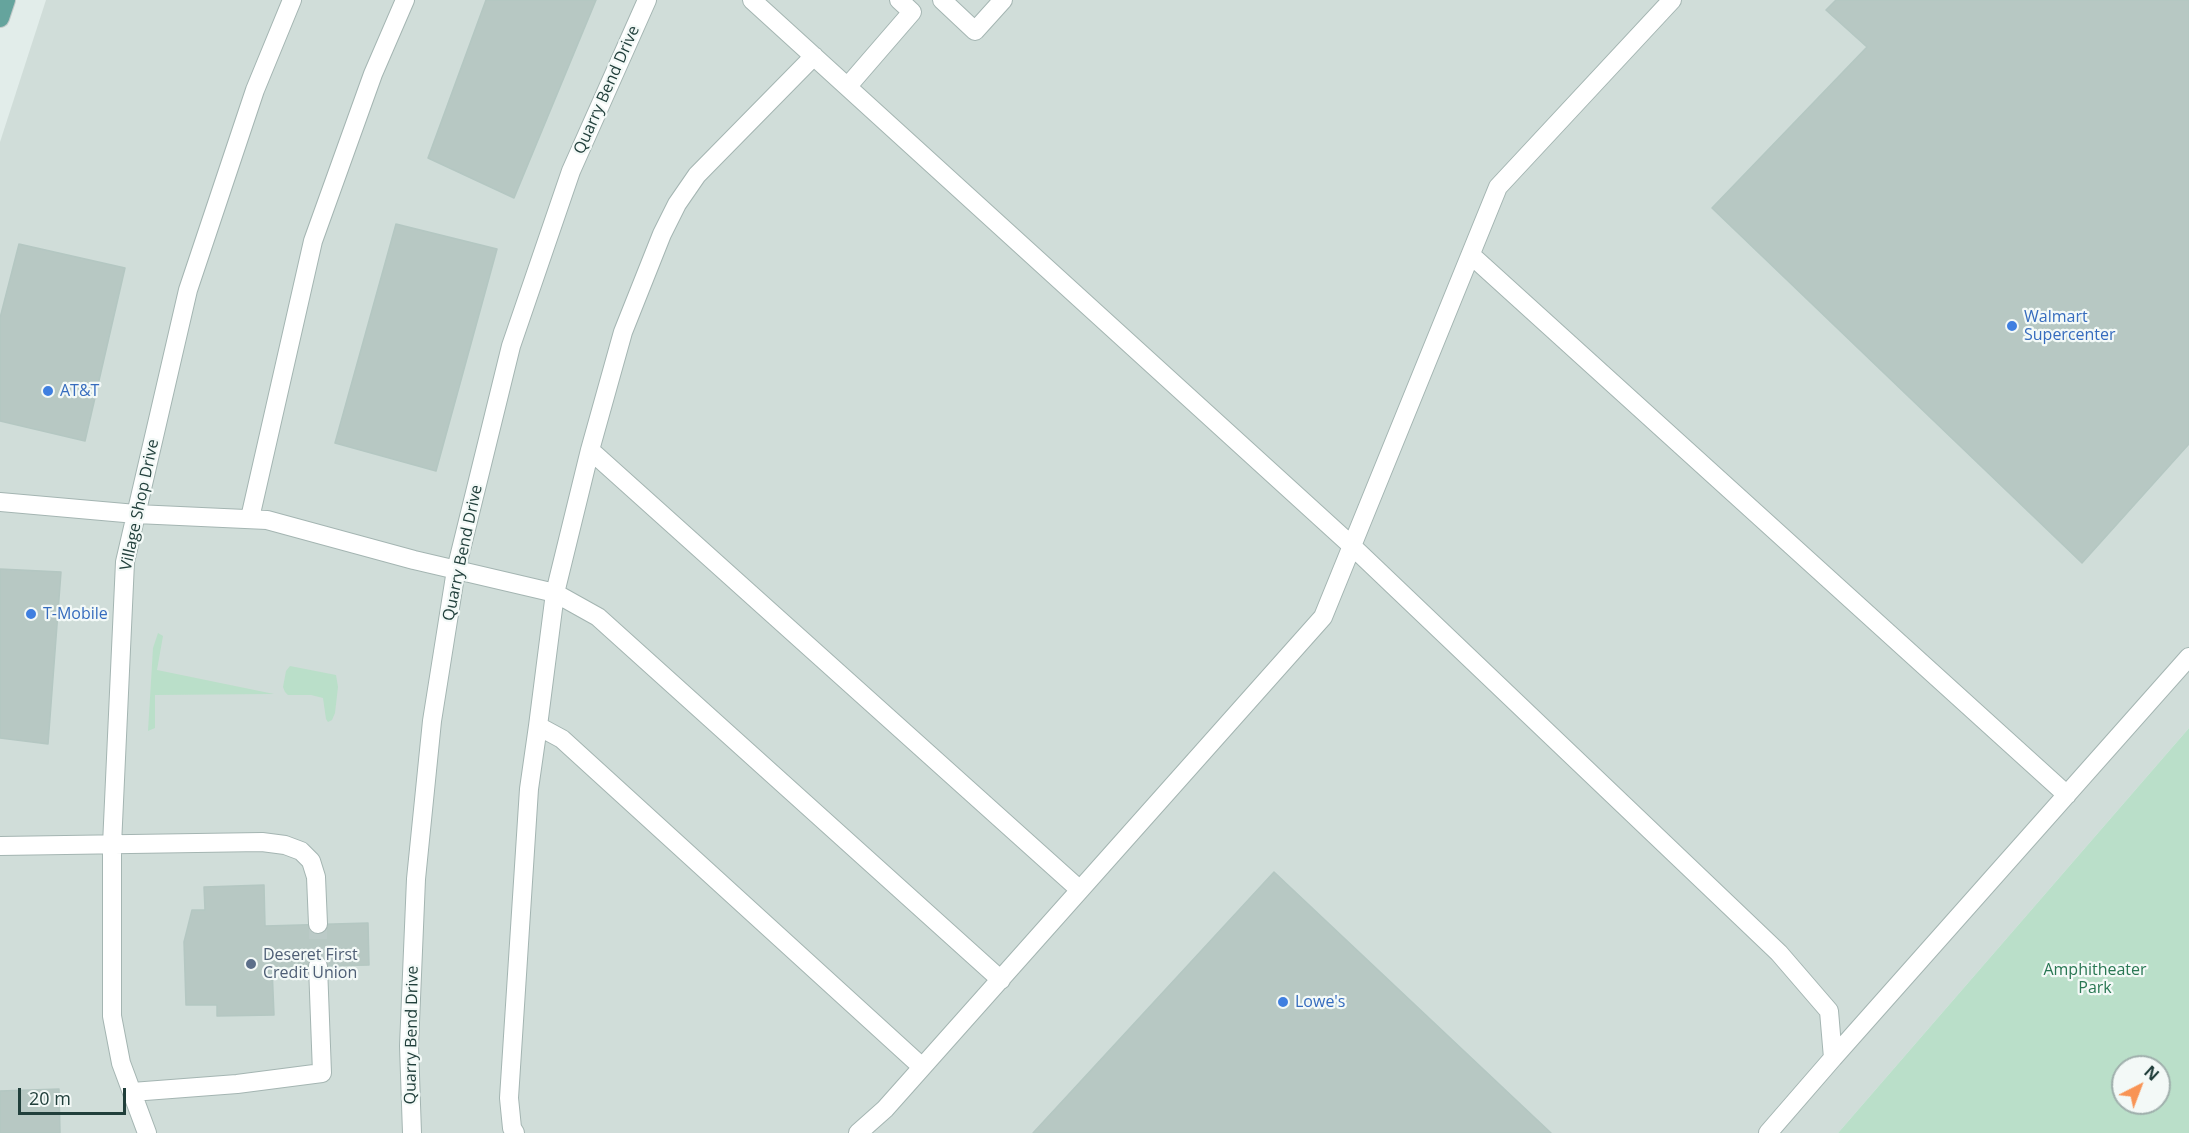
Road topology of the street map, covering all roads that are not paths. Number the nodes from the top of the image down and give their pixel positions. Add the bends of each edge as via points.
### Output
1 (6, 0) edge
2 (292, 0) edge
3 (405, 0) edge
4 (646, 0) edge
5 (752, 0) edge
6 (942, 0) edge
7 (1003, 0) edge
8 (1672, 0) edge
9 (912, 4) edge
10 (0, 18) edge
11 (814, 56) junction
12 (848, 86) junction
13 (1471, 255) junction
14 (590, 450) junction
15 (0, 502) edge
16 (136, 514) junction
17 (250, 518) junction
18 (1352, 546) junction
19 (456, 570) junction
20 (555, 593) junction
21 (2189, 657) edge
22 (537, 726) junction
23 (2067, 795) junction
24 (112, 845) junction
25 (0, 846) edge
26 (1080, 890) junction
27 (318, 924) tunnel mouth
28 (318, 966) tunnel mouth
29 (1001, 980) junction
30 (1833, 1058) junction
31 (922, 1067) junction
32 (132, 1092) junction
33 (147, 1133) edge
34 (412, 1133) edge
35 (515, 1133) edge
36 (858, 1133) edge
37 (1768, 1133) edge

1 - 10 main road
2 - 16 street, Village Shop Drive via 255,90 188,290
3 - 17 street via 354,124 314,241
4 - 19 street, Quarry Bend Drive via 571,171 511,346
5 - 11 street
6 - 7 street via 975,31
8 - 13 street via 1498,187
9 - 12 street
11 - 12 street
11 - 14 street via 697,175 677,204 622,332
12 - 18 street
13 - 18 street
13 - 23 street
14 - 20 street
14 - 26 street
15 - 16 street
16 - 17 street
16 - 24 street, Village Shop Drive via 125,562
17 - 19 street
18 - 26 street via 1323,617
18 - 30 street via 1779,953 1829,1011
19 - 20 street
19 - 34 street, Quarry Bend Drive via 432,722 416,879 409,1046
20 - 22 street
20 - 29 street via 598,617
21 - 23 street
22 - 31 street via 562,739
22 - 35 street via 529,789 509,1098
23 - 30 street
24 - 25 street
24 - 27 street via 262,842 301,851 311,861 316,877
24 - 32 street, Village Shop Drive via 112,1017
26 - 29 street
28 - 32 street via 322,1072 237,1084
29 - 31 street
30 - 37 street
31 - 36 street
32 - 33 street, Village Shop Drive

